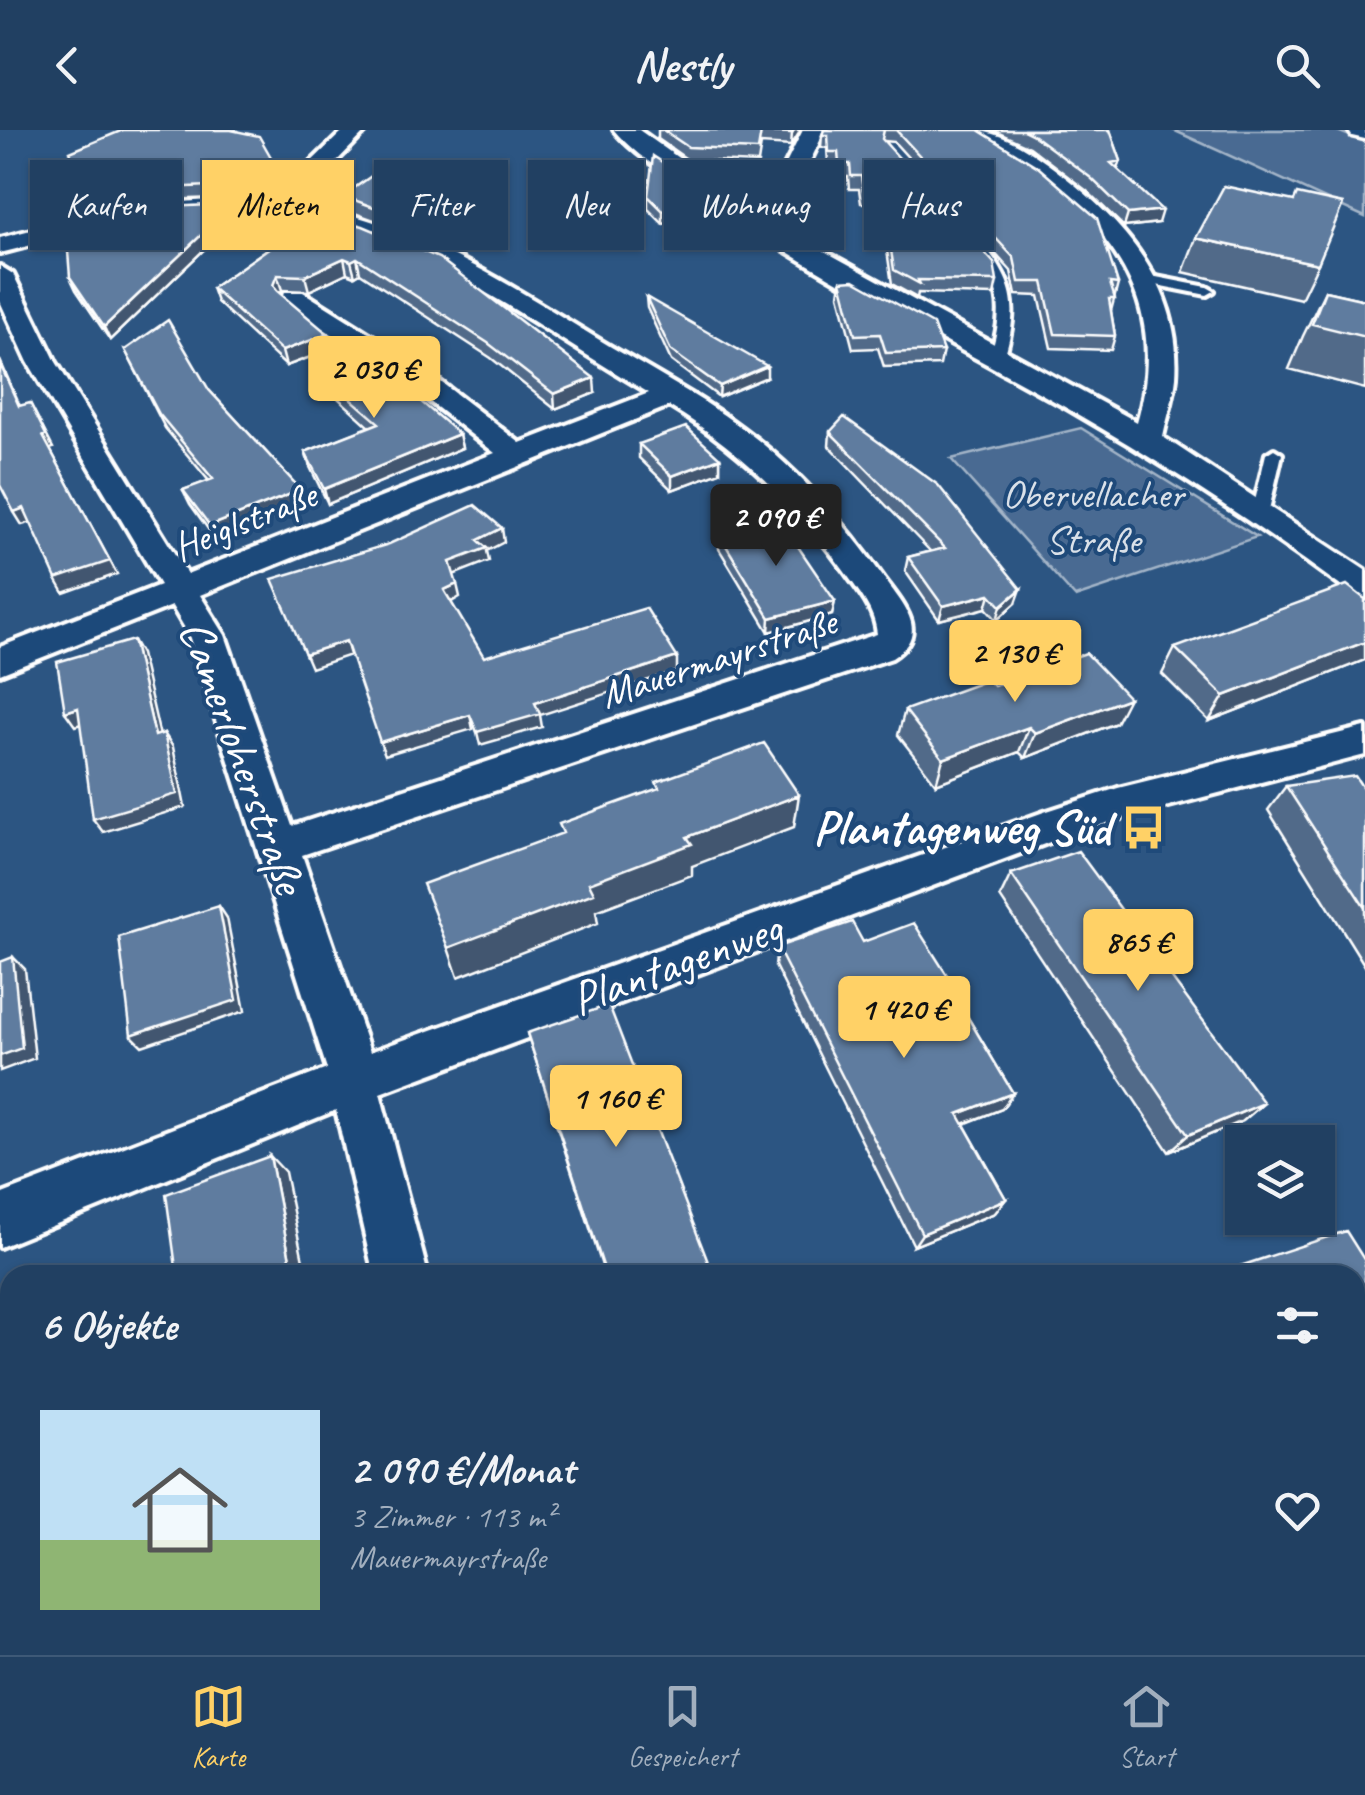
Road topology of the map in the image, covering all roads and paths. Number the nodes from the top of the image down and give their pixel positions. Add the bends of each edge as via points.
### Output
1 (356, 130) edge
2 (625, 130) edge
3 (814, 130) edge
4 (977, 130) edge
5 (326, 160) edge
6 (799, 160) edge
7 (664, 162) edge
8 (202, 205) edge
9 (354, 222) edge
10 (0, 246) edge
11 (805, 250) edge
12 (981, 250) edge
13 (0, 274) edge
14 (1146, 279) junction
15 (1207, 290) edge
16 (294, 298) edge
17 (997, 358) junction
18 (670, 395) junction
19 (1147, 440) junction
20 (1274, 454) dead end
21 (519, 456) junction
22 (1260, 514) junction
23 (1365, 587) edge
24 (182, 590) junction
25 (0, 662) edge
26 (1365, 741) edge
27 (280, 846) junction
28 (352, 1081) junction
29 (0, 1221) edge
30 (398, 1265) edge

1 - 5 street
2 - 7 street
3 - 6 street
4 - 14 street via 1101,218
8 - 10 street, Mauermayrstraße via 92,221
9 - 18 street, Mauermayrstraße via 473,273
11 - 17 street
12 - 17 lane via 1002,274 1009,316
13 - 24 street, Camerloherstraße via 35,351
14 - 15 lane
14 - 19 street via 1163,344
16 - 21 street via 406,368
17 - 19 street
18 - 21 street, Heiglstraße
18 - 27 street, Mauermayrstraße via 748,447 813,511 882,601 896,639
19 - 22 street
20 - 22 lane
21 - 24 street, Heiglstraße
22 - 23 street
24 - 25 street, Heiglstraße
24 - 27 street, Camerloherstraße via 207,635
26 - 28 street, Plantagenweg via 1063,822
27 - 28 street, Camerloherstraße
28 - 29 street, Plantagenweg
28 - 30 street, Camerloherstraße

